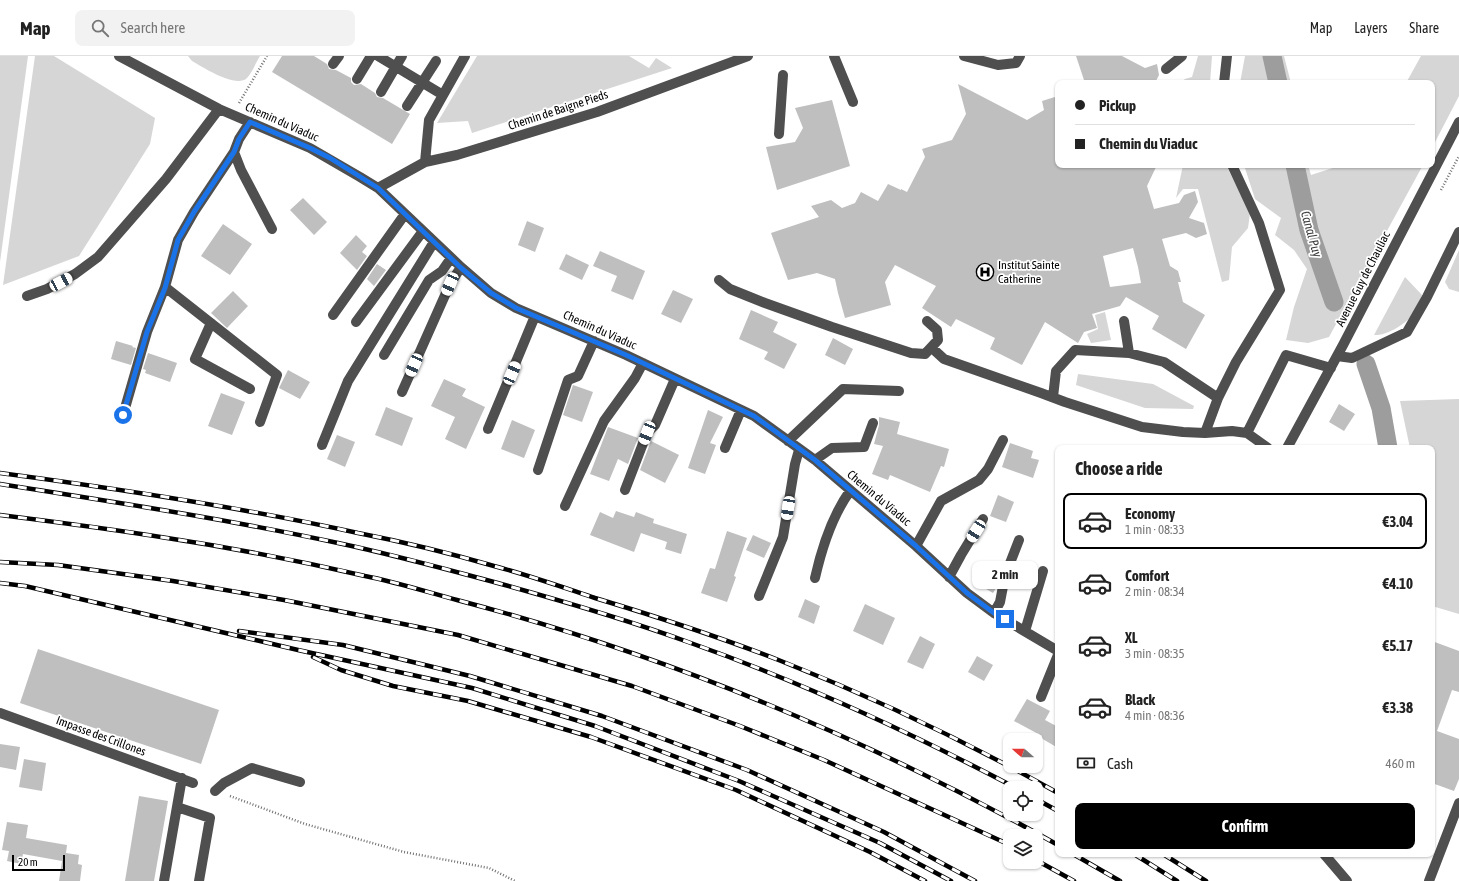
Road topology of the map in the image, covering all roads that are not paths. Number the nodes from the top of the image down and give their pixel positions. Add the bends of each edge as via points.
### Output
1 (119, 56) edge
2 (371, 56) edge
3 (378, 56) edge
4 (402, 56) edge
5 (465, 56) edge
6 (748, 56) edge
7 (834, 56) edge
8 (964, 56) edge
9 (1020, 56) edge
10 (1182, 56) edge
11 (1227, 56) edge
12 (436, 61) dead end
13 (396, 67) junction
14 (1166, 69) dead end
15 (784, 75) dead end
16 (357, 79) dead end
17 (1224, 80) edge
18 (421, 82) junction
19 (381, 92) dead end
20 (443, 95) junction
21 (853, 102) dead end
22 (407, 106) dead end
23 (219, 109) junction
24 (250, 122) junction
25 (1459, 122) edge
26 (779, 134) dead end
27 (234, 152) junction
28 (425, 162) junction
29 (1233, 168) edge
30 (1435, 168) edge
31 (1435, 168) edge
32 (378, 188) junction
33 (405, 214) junction
34 (272, 229) dead end
35 (423, 232) junction
36 (1459, 232) edge
37 (434, 242) junction
38 (451, 258) junction
39 (460, 267) junction
40 (719, 280) dead end
41 (165, 288) junction
42 (27, 296) dead end
43 (333, 315) dead end
44 (535, 316) junction
45 (927, 321) dead end
46 (1124, 321) dead end
47 (356, 322) dead end
48 (211, 323) junction
49 (594, 341) junction
50 (932, 348) junction
51 (1129, 353) junction
52 (384, 355) dead end
53 (1337, 356) junction
54 (643, 363) junction
55 (1331, 368) junction
56 (675, 379) junction
57 (250, 390) dead end
58 (402, 392) dead end
59 (899, 392) dead end
60 (1053, 397) junction
61 (1218, 398) junction
62 (741, 410) junction
63 (123, 415) dead end
64 (260, 422) dead end
65 (873, 423) dead end
66 (488, 430) dead end
67 (1205, 433) junction
68 (1247, 433) junction
69 (1003, 440) dead end
70 (788, 441) junction
71 (322, 445) dead end
72 (1264, 445) edge
73 (1289, 445) edge
74 (725, 448) dead end
75 (799, 450) junction
76 (815, 460) junction
77 (538, 470) dead end
78 (624, 490) dead end
79 (850, 491) junction
80 (565, 506) dead end
81 (983, 519) dead end
82 (1019, 540) dead end
83 (916, 546) junction
84 (1043, 571) dead end
85 (949, 577) junction
86 (815, 578) dead end
87 (760, 596) dead end
88 (994, 613) junction
89 (1026, 631) junction
90 (1055, 649) edge
91 (1055, 662) edge
92 (1041, 697) dead end
93 (0, 713) edge
94 (182, 778) junction
95 (300, 782) dead end
96 (193, 783) dead end
97 (215, 791) road end
98 (1459, 803) edge
99 (177, 807) junction
100 (1436, 851) edge
101 (1327, 857) edge
102 (1435, 857) edge
103 (164, 881) edge
104 (199, 881) edge
105 (1348, 881) edge
106 (1429, 881) edge

1 - 23 street, Chemin du Viaduc
2 - 16 street
3 - 13 street
4 - 13 street
5 - 20 street
6 - 28 street, Chemin de Baigne Pieds via 597,112 457,155
7 - 21 street
8 - 9 street via 998,65 1016,63
10 - 14 street
11 - 17 street
12 - 18 street
13 - 18 street
13 - 19 street
15 - 26 street
18 - 20 street
18 - 22 street
20 - 28 street via 429,120
23 - 24 street, Chemin du Viaduc
23 - 42 street via 166,178 98,257 75,274
24 - 27 street
24 - 32 street, Chemin du Viaduc via 330,158
25 - 30 street, Avenue Guy de Chauliac
27 - 34 street
27 - 41 street via 178,240
28 - 32 street, Chemin de Baigne Pieds
29 - 61 street via 1259,223 1280,290 1236,362
31 - 53 street, Avenue Guy de Chauliac
32 - 33 street, Chemin du Viaduc
33 - 35 street, Chemin du Viaduc
33 - 43 street
35 - 37 street, Chemin du Viaduc
35 - 47 street
36 - 53 street via 1427,298 1407,332 1352,358
37 - 38 street, Chemin du Viaduc
37 - 71 street via 348,381
38 - 39 street, Chemin du Viaduc
38 - 52 street via 442,271 429,280
39 - 44 street, Chemin du Viaduc via 491,293
39 - 58 street
40 - 50 street via 730,289 765,303 911,353 925,354
41 - 48 street
41 - 63 street via 147,332
44 - 49 street, Chemin du Viaduc
44 - 66 street
45 - 50 street via 937,330 938,340
46 - 51 street
48 - 57 street via 195,359
48 - 64 street via 277,375
49 - 54 street, Chemin du Viaduc
49 - 77 street via 578,376 568,380
50 - 60 street via 944,359
51 - 60 street via 1075,350 1056,371
51 - 61 street via 1164,362
53 - 55 street, Avenue Guy de Chauliac
54 - 56 street, Chemin du Viaduc
54 - 80 street via 604,421
55 - 68 street via 1286,355
55 - 73 street, Avenue Guy de Chauliac
56 - 62 street, Chemin du Viaduc
56 - 78 street via 655,425 647,433
59 - 70 street via 844,388
60 - 67 street via 1142,426
61 - 67 street
62 - 70 street, Chemin du Viaduc via 754,416
62 - 74 street
65 - 76 street via 864,447 832,448
67 - 68 street
68 - 72 street
69 - 83 street via 988,469 979,480 941,501
70 - 75 street, Chemin du Viaduc
75 - 76 street, Chemin du Viaduc
75 - 87 street via 783,537
76 - 79 street, Chemin du Viaduc
79 - 83 street, Chemin du Viaduc
79 - 86 street via 842,502 821,549
81 - 85 street
82 - 88 street via 1000,602
83 - 85 street, Chemin du Viaduc
84 - 89 street
85 - 88 street, Chemin du Viaduc
88 - 89 street, Chemin du Viaduc
89 - 90 street, Chemin du Viaduc
91 - 92 street
93 - 94 street, Impasse des Crillones
94 - 96 street, Impasse des Crillones
94 - 99 street
95 - 97 street via 252,768 224,783
98 - 100 street
99 - 103 street
99 - 104 street via 210,818
101 - 105 street
102 - 106 street

